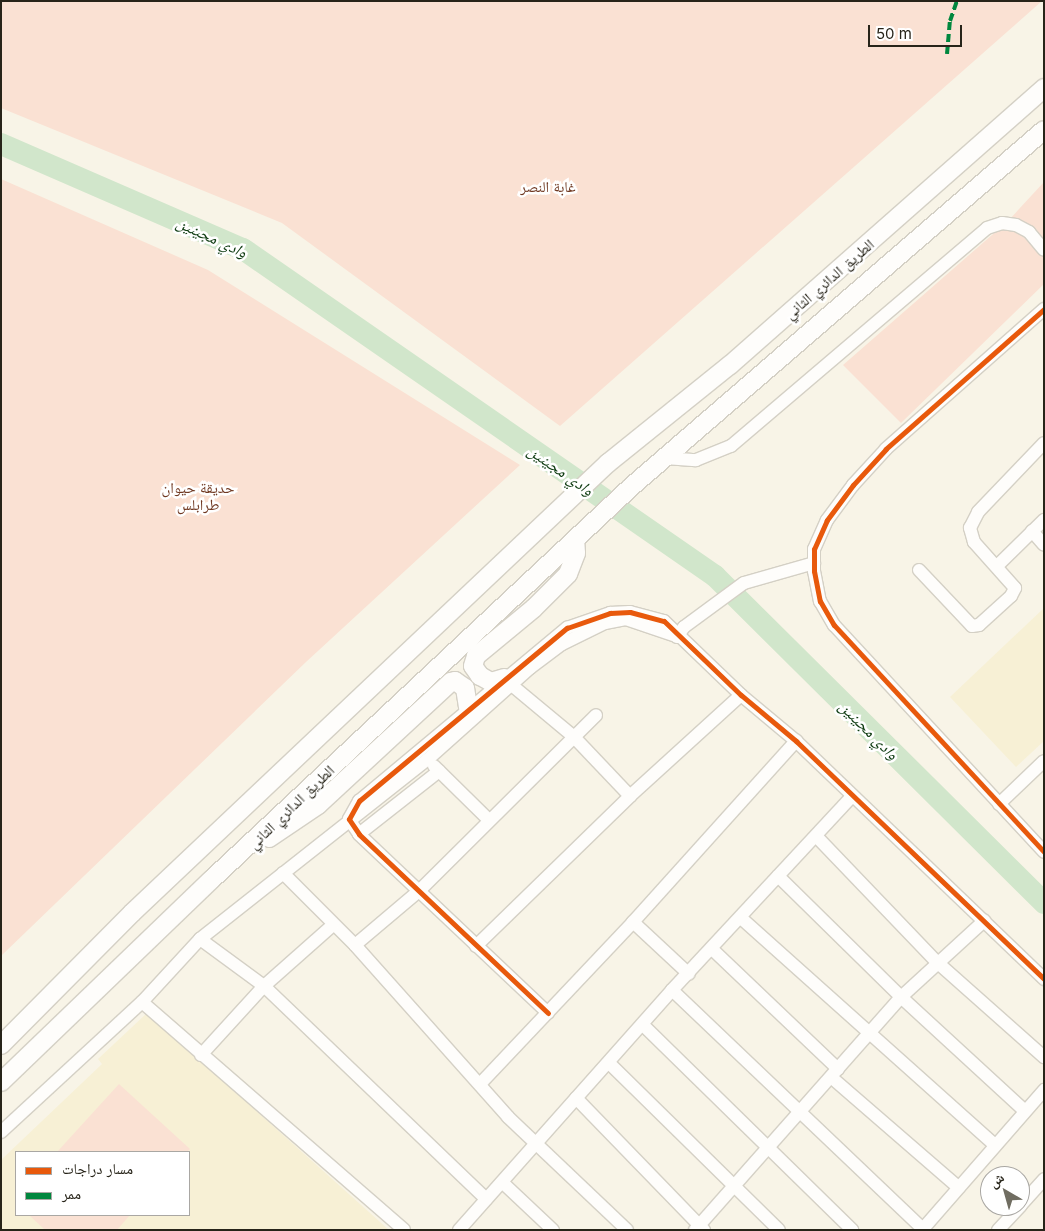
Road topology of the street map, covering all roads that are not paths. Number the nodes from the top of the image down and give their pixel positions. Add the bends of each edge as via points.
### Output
1 (1044, 88) edge
2 (1044, 130) edge
3 (1044, 250) edge
4 (1044, 309) edge
5 (1044, 444) edge
6 (665, 458) junction
7 (1044, 520) edge
8 (1032, 531) junction
9 (579, 536) junction
10 (1044, 545) edge
11 (814, 563) junction
12 (997, 566) junction
13 (919, 570) dead end
14 (677, 637) junction
15 (508, 682) junction
16 (741, 695) junction
17 (468, 708) junction
18 (596, 716) dead end
19 (573, 736) junction
20 (796, 741) junction
21 (427, 760) junction
22 (1044, 761) edge
23 (439, 770) junction
24 (630, 796) junction
25 (852, 796) junction
26 (998, 804) junction
27 (349, 819) junction
28 (489, 820) junction
29 (359, 834) junction
30 (816, 836) junction
31 (246, 850) junction
32 (1044, 852) edge
33 (283, 873) junction
34 (778, 876) junction
35 (420, 890) junction
36 (741, 918) junction
37 (633, 922) junction
38 (984, 922) junction
39 (333, 925) junction
40 (200, 939) junction
41 (355, 945) junction
42 (476, 946) junction
43 (712, 949) junction
44 (938, 963) junction
45 (689, 974) junction
46 (1044, 979) edge
47 (264, 986) junction
48 (672, 990) junction
49 (902, 997) junction
50 (142, 1002) junction
51 (548, 1013) junction
52 (643, 1025) junction
53 (871, 1034) junction
54 (1, 1045) edge
55 (201, 1055) junction
56 (1044, 1057) edge
57 (609, 1063) junction
58 (834, 1073) junction
59 (1, 1082) edge
60 (480, 1084) junction
61 (1044, 1090) edge
62 (576, 1098) junction
63 (801, 1111) junction
64 (1025, 1111) junction
65 (1, 1132) edge
66 (534, 1144) junction
67 (994, 1144) junction
68 (769, 1148) junction
69 (1044, 1179) edge
70 (502, 1182) junction
71 (734, 1187) junction
72 (958, 1188) junction
73 (1030, 1195) edge
74 (486, 1199) junction
75 (1011, 1216) edge
76 (699, 1228) edge
77 (551, 1229) edge
78 (923, 1229) edge
79 (404, 1230) edge
80 (459, 1230) edge
81 (627, 1230) edge
82 (779, 1230) edge
83 (852, 1230) edge
84 (998, 1230) edge

1 - 54 highway, الطريق الدائري الثاني via 730,365 608,464 132,913
2 - 6 highway, الطريق الدائري الثاني
3 - 6 street via 1029,232 1009,224 994,224 967,235 731,446 696,460
4 - 11 street via 886,448 827,520 814,549
5 - 12 street via 978,512 970,528 974,542
6 - 9 highway, الطريق الدائري الثاني
7 - 8 street
8 - 10 street
8 - 12 street
9 - 15 highway via 568,574 534,608 476,656 473,666 480,676 492,682
9 - 31 highway, الطريق الدائري الثاني
11 - 14 street via 744,583 684,626
11 - 26 street via 820,601 834,625
12 - 13 street via 1015,588 1014,592 976,627 966,621
14 - 15 street via 664,621 648,615 610,613 567,628
14 - 16 street
15 - 17 street
15 - 19 street
15 - 21 street
16 - 20 street
16 - 24 street
17 - 27 street via 359,801
17 - 31 highway via 465,688 460,683 451,682 318,805
18 - 19 street
19 - 24 street
19 - 28 street
20 - 25 street
20 - 37 street
21 - 23 street
21 - 27 street
22 - 26 street
23 - 28 street
23 - 29 street
24 - 42 street
25 - 30 street
25 - 38 street
26 - 32 street
27 - 29 street
27 - 33 street
28 - 35 street
29 - 35 street
30 - 34 street
30 - 44 street
31 - 59 highway, الطريق الدائري الثاني
33 - 39 street
33 - 40 street
34 - 36 street
34 - 49 street
35 - 41 street
35 - 42 street
36 - 43 street
36 - 53 street
37 - 45 street
37 - 51 street
38 - 44 street
38 - 46 street
39 - 41 street
39 - 47 street
40 - 47 street
40 - 50 street
41 - 60 street
42 - 51 street
43 - 45 street
43 - 58 street
44 - 49 street
44 - 56 street
45 - 48 street
47 - 55 street
47 - 74 street
48 - 52 street
48 - 63 street
49 - 53 street
49 - 64 street
50 - 55 street
50 - 65 street
51 - 60 street
52 - 57 street
52 - 68 street
53 - 58 street
53 - 67 street
55 - 79 street
57 - 62 street
57 - 71 street
58 - 63 street
58 - 72 street
60 - 66 street
61 - 64 street
62 - 66 street
62 - 76 street
63 - 68 street
63 - 78 street
64 - 67 street
66 - 70 street
66 - 81 street
67 - 72 street
68 - 71 street
68 - 83 street
69 - 73 street
70 - 74 street
70 - 77 street
71 - 76 street
71 - 82 street
72 - 78 street
74 - 80 street
75 - 84 street

